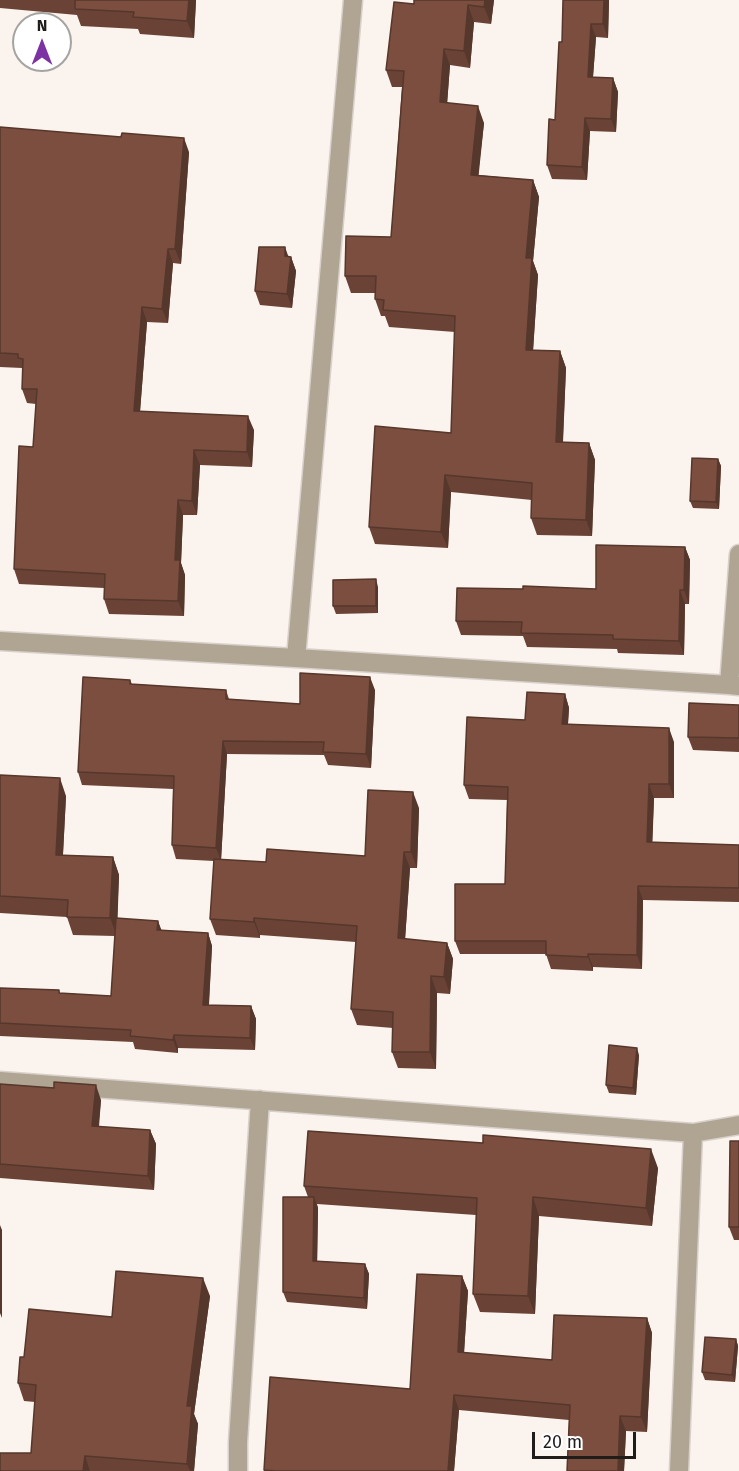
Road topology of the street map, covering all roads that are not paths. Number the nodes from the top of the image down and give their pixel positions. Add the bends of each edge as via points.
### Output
1 (353, 0) edge
2 (739, 554) edge
3 (0, 641) edge
4 (296, 658) junction
5 (734, 686) edge
6 (0, 1081) edge
7 (260, 1100) junction
8 (739, 1125) edge
9 (693, 1133) junction
10 (238, 1471) edge
11 (679, 1471) edge

1 - 4 street
2 - 5 street
3 - 4 street
4 - 5 street
6 - 7 street
7 - 9 street
7 - 10 street
8 - 9 street
9 - 11 street

